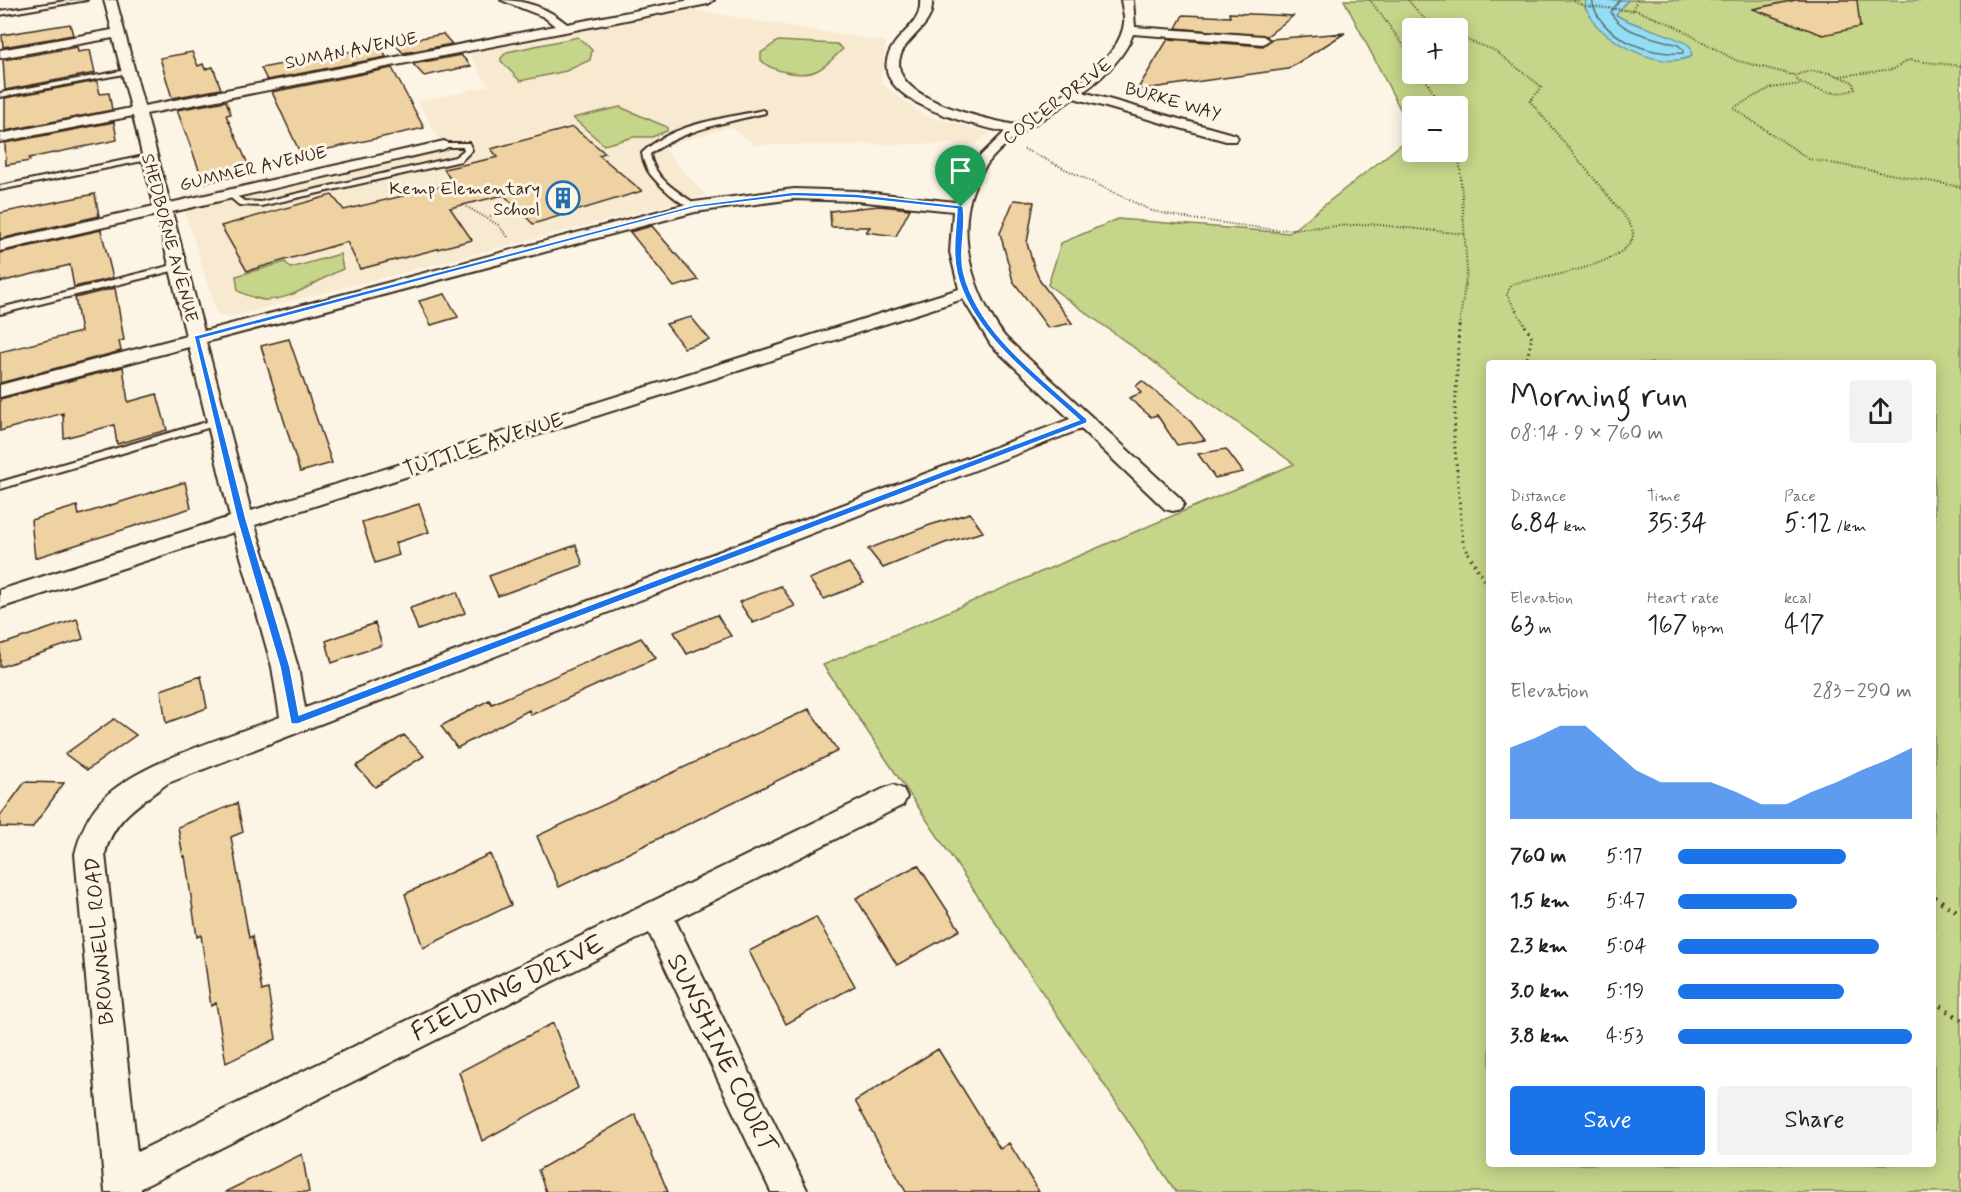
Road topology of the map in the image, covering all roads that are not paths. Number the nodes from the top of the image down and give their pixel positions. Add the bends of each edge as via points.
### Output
1 (84, 0) edge
2 (110, 0) edge
3 (507, 0) edge
4 (708, 0) edge
5 (926, 0) edge
6 (1127, 0) edge
7 (0, 13) edge
8 (565, 28) junction
9 (1130, 30) junction
10 (118, 33) junction
11 (1263, 39) dead end
12 (0, 54) edge
13 (128, 72) junction
14 (1070, 93) junction
15 (0, 95) edge
16 (137, 111) junction
17 (763, 112) dead end
18 (1016, 130) junction
19 (0, 138) edge
20 (1231, 138) dead end
21 (444, 145) joint
22 (149, 157) junction
23 (0, 188) edge
24 (229, 193) junction
25 (694, 207) junction
26 (961, 207) junction
27 (162, 208) junction
28 (0, 246) edge
29 (177, 267) junction
30 (967, 292) junction
31 (0, 311) edge
32 (196, 338) junction
33 (0, 391) edge
34 (1084, 421) junction
35 (218, 422) junction
36 (0, 486) edge
37 (1173, 504) dead end
38 (242, 519) junction
39 (0, 599) edge
40 (294, 721) junction
41 (893, 797) dead end
42 (656, 914) junction
43 (122, 1185) edge
44 (790, 1192) edge

1 - 7 lane
2 - 10 street, SHEDBORNE AVENUE
3 - 8 street via 548,15
4 - 8 street, SUMAN AVENUE
5 - 18 street via 924,18 895,53 892,64 899,82 934,107
6 - 9 street
8 - 16 street, SUMAN AVENUE
9 - 11 street
9 - 14 street, COSLER DRIVE via 1125,44 1107,67
10 - 12 street
10 - 13 street, SHEDBORNE AVENUE
13 - 15 lane
13 - 16 street, SHEDBORNE AVENUE
14 - 18 street, COSLER DRIVE
14 - 20 street, BURKE WAY
16 - 19 street, SUMAN AVENUE
16 - 22 street, SHEDBORNE AVENUE
17 - 25 lane via 690,130 662,140 646,153 654,176
18 - 26 street, COSLER DRIVE via 981,163
21 - 24 street, GUMMER AVENUE
21 - 24 lane via 458,144 468,150 458,159 261,204 242,203
22 - 23 lane
22 - 27 street, SHEDBORNE AVENUE
24 - 27 street, GUMMER AVENUE
25 - 26 street via 768,196 815,194
25 - 32 street
26 - 30 street, COSLER DRIVE via 958,255
27 - 28 street, GUMMER AVENUE
27 - 29 street, SHEDBORNE AVENUE
29 - 31 lane
29 - 32 street, SHEDBORNE AVENUE
30 - 34 street, COSLER DRIVE via 998,340
30 - 38 street, TUTTLE AVENUE
32 - 33 street
32 - 35 street, SHEDBORNE AVENUE
34 - 37 street, COSLER DRIVE
34 - 40 street, BROWNELL ROAD
35 - 36 lane
35 - 38 street, SHEDBORNE AVENUE
38 - 39 street, TUTTLE AVENUE
38 - 40 street, SHEDBORNE AVENUE via 285,667
40 - 43 street, BROWNELL ROAD via 158,775 112,808 95,833 90,854
41 - 42 street, FIELDING DRIVE
42 - 43 street, FIELDING DRIVE
42 - 44 street, SUNSHINE COURT

